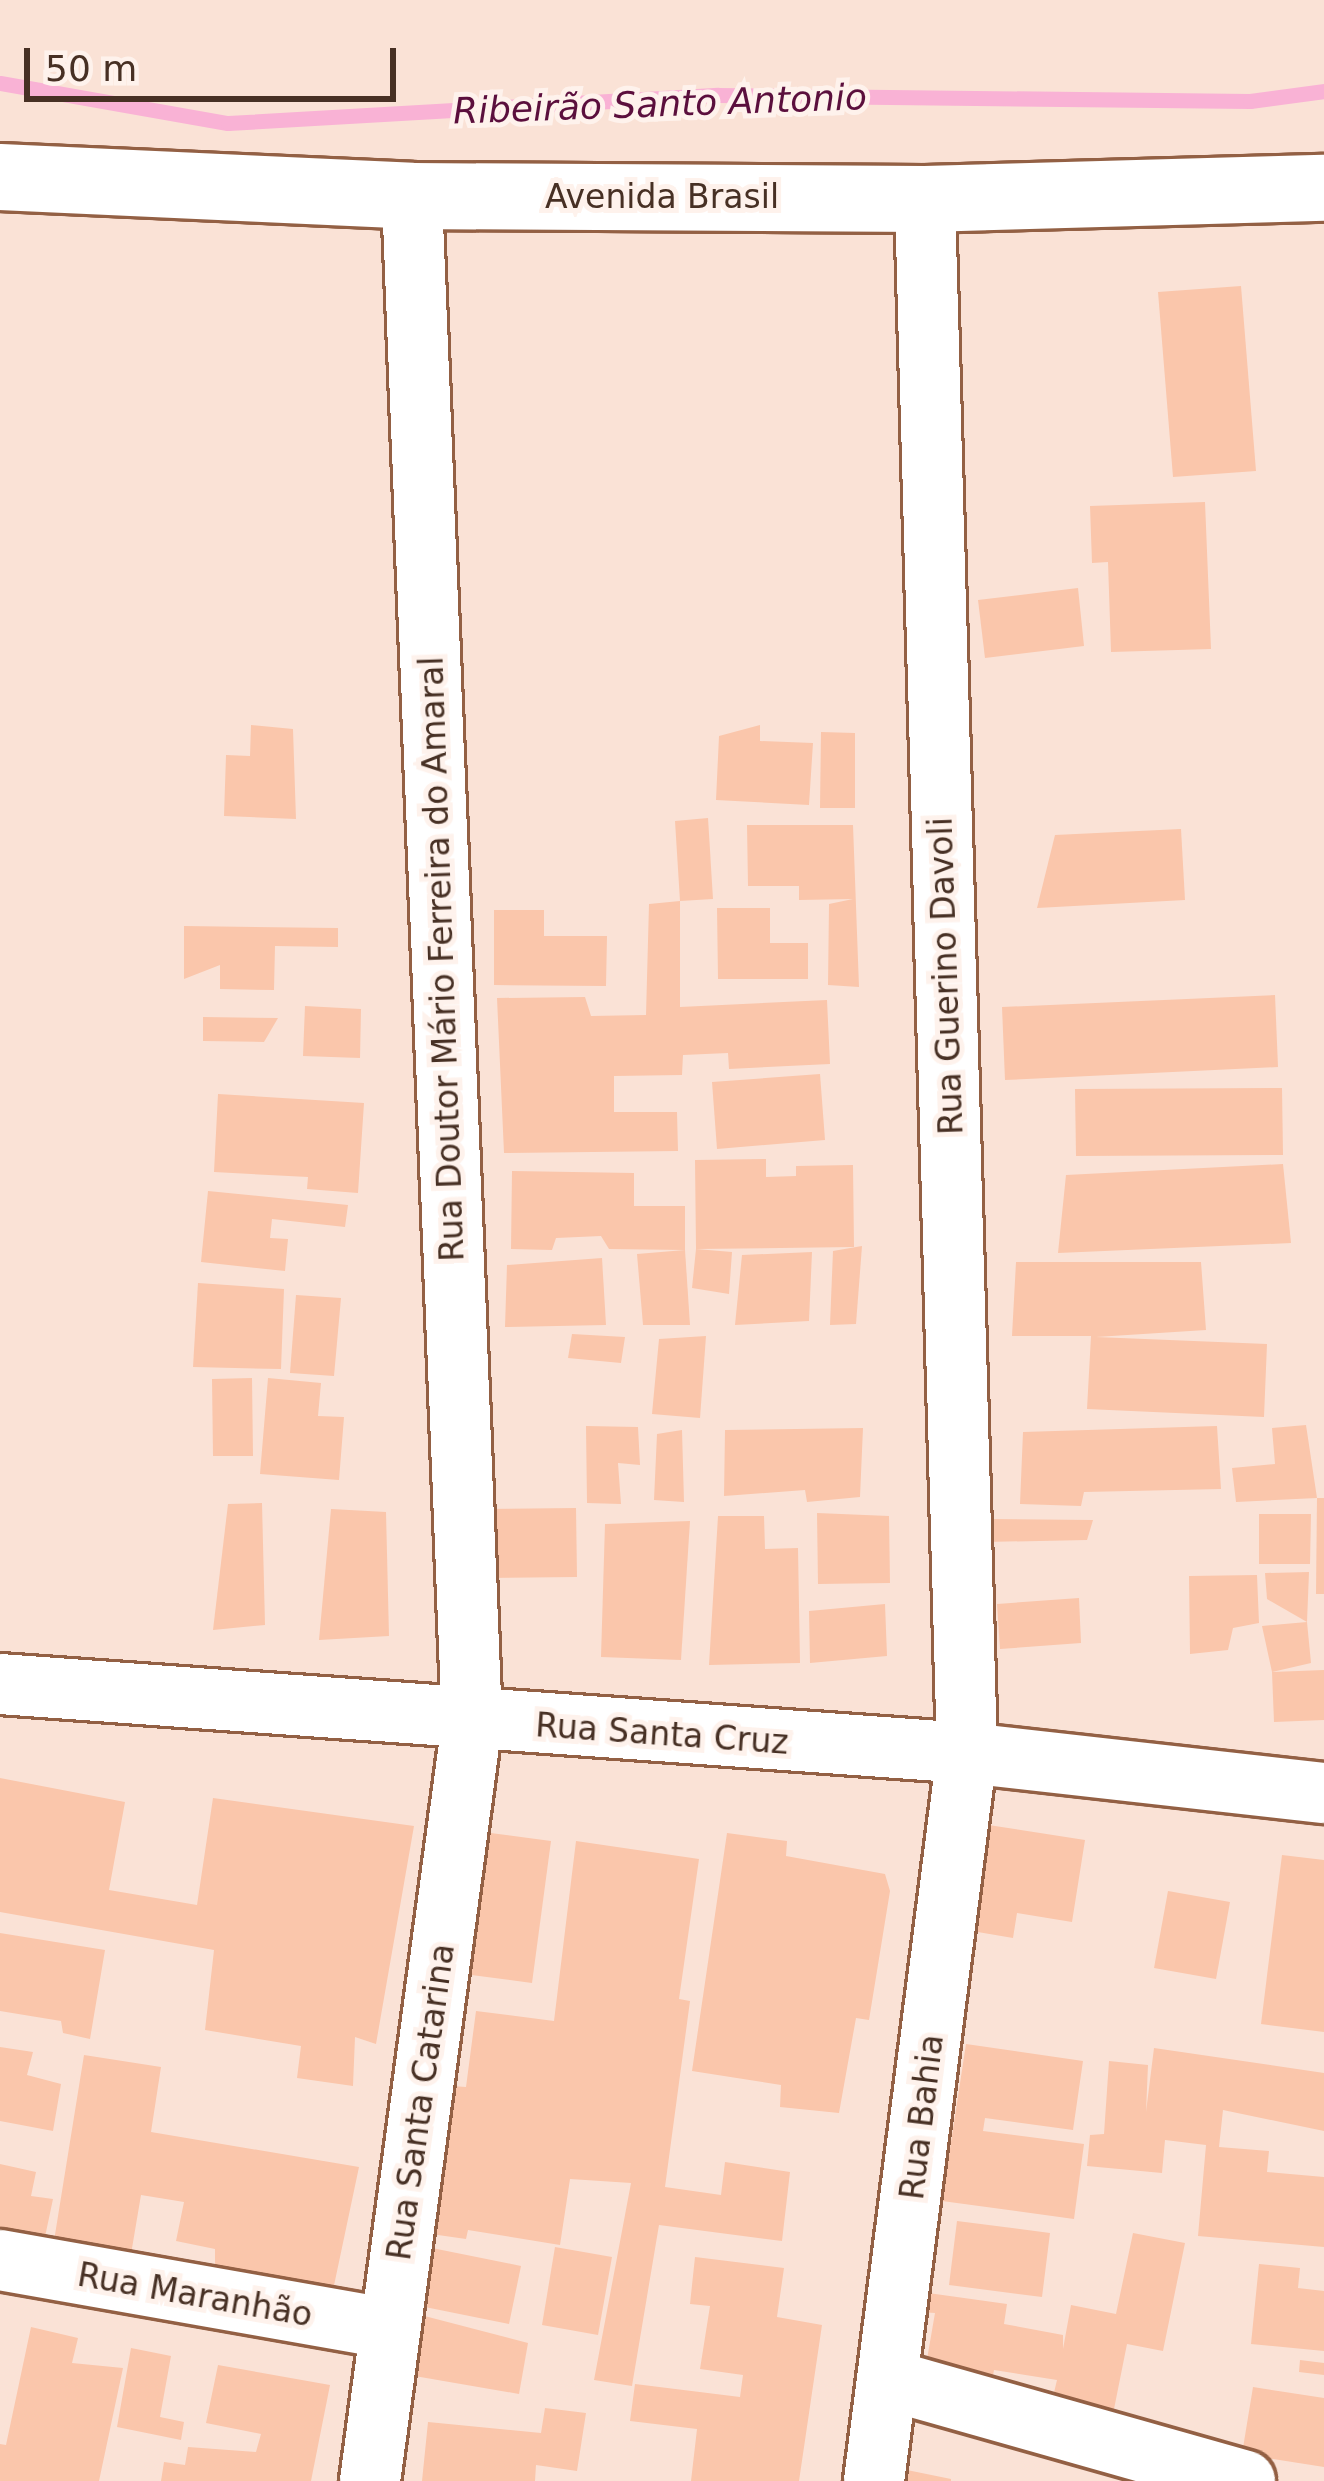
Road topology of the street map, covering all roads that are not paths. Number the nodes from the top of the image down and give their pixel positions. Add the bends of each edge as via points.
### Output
1 (0, 177) edge
2 (1324, 188) edge
3 (412, 196) junction
4 (925, 199) junction
5 (0, 1684) edge
6 (472, 1723) junction
7 (967, 1753) junction
8 (1324, 1793) edge
9 (0, 2260) edge
10 (390, 2329) junction
11 (890, 2380) junction
12 (370, 2481) edge
13 (874, 2481) edge
14 (1245, 2481) edge

1 - 3 main road, Avenida Brasil
2 - 4 main road, Avenida Brasil
3 - 4 main road, Avenida Brasil
3 - 6 street, Rua Doutor Mário Ferreira do Amaral
4 - 7 street, Rua Guerino Davoli
5 - 6 street, Rua Santa Cruz
6 - 7 street, Rua Santa Cruz
6 - 10 street, Rua Santa Catarina
7 - 8 street, Rua Santa Cruz
7 - 11 street, Rua Bahia
9 - 10 street, Rua Maranhão
10 - 12 street, Rua Santa Catarina
11 - 13 street, Rua Bahia
11 - 14 street

